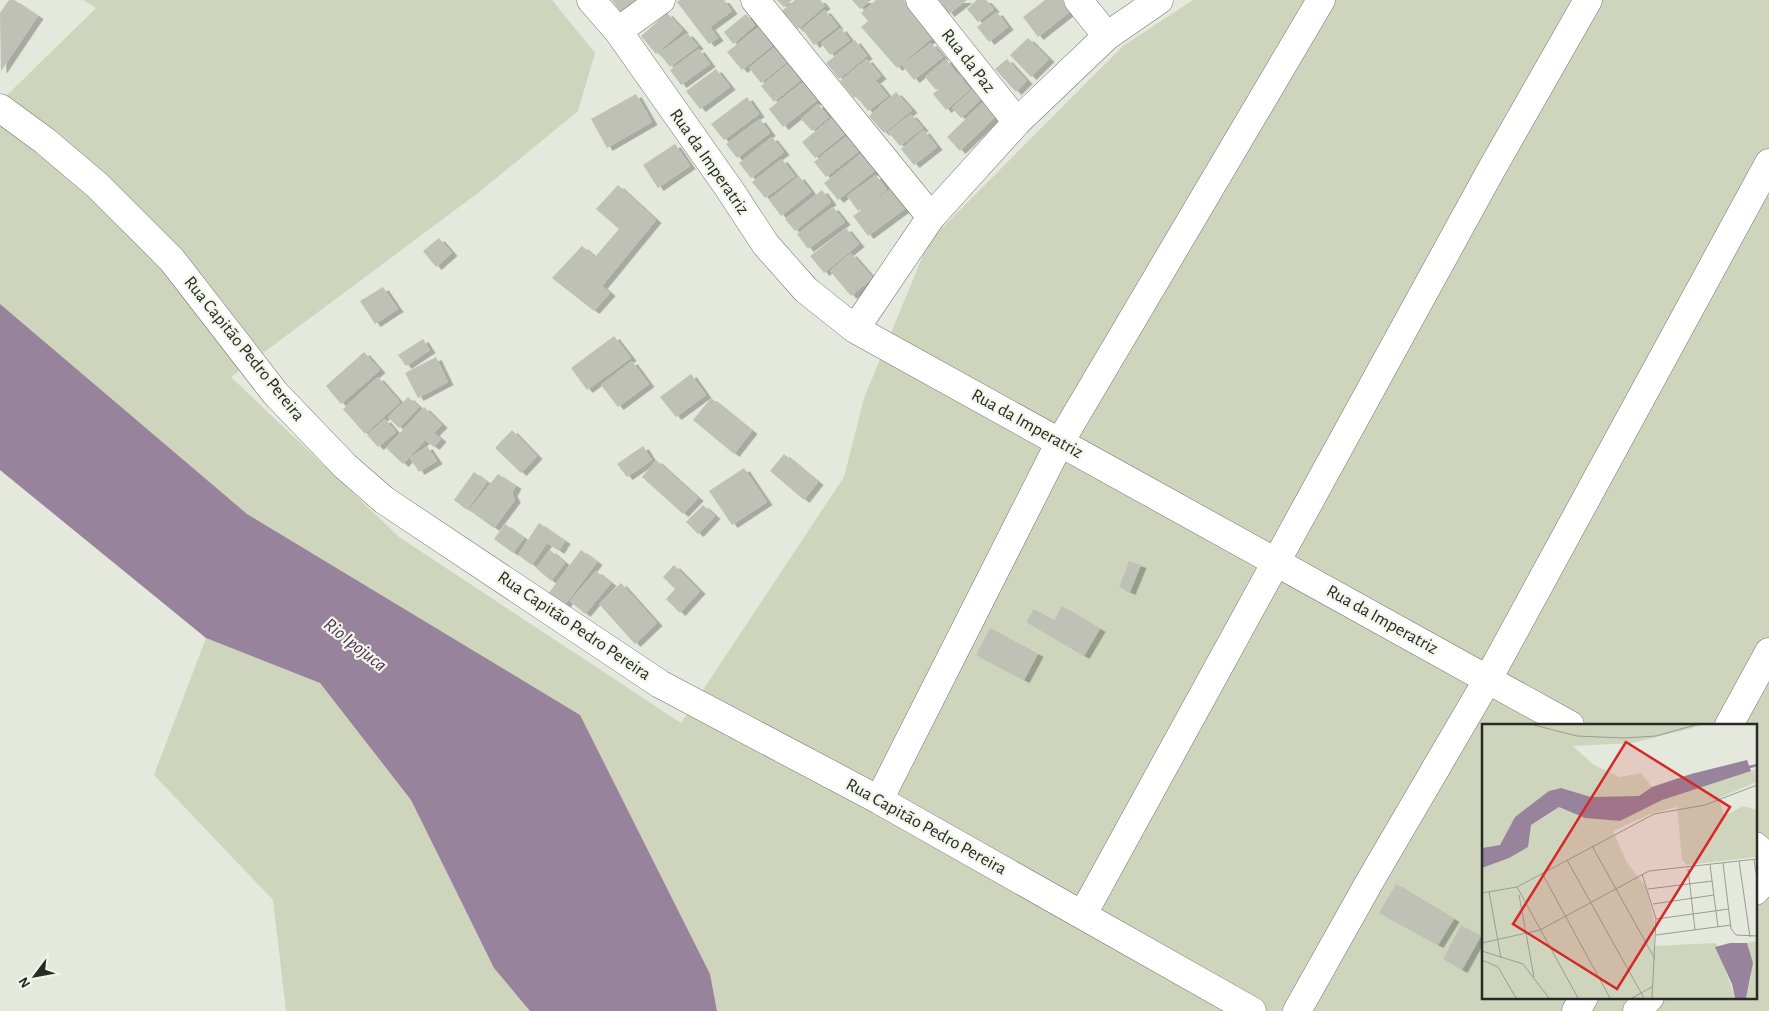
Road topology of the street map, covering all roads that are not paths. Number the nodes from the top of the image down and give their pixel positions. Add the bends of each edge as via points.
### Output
1 (591, 0) edge
2 (660, 0) edge
3 (755, 0) edge
4 (920, 0) edge
5 (1078, 0) edge
6 (1159, 0) edge
7 (1321, 0) edge
8 (1588, 0) edge
9 (618, 31) junction
10 (1108, 36) junction
11 (0, 108) edge
12 (1017, 122) junction
13 (1769, 163) edge
14 (931, 217) junction
15 (855, 329) junction
16 (1060, 442) junction
17 (1276, 561) junction
18 (1769, 652) edge
19 (1488, 679) junction
20 (1568, 724) edge
21 (1730, 724) edge
22 (879, 800) junction
23 (1756, 847) edge
24 (1769, 858) edge
25 (1769, 877) edge
26 (1756, 890) edge
27 (1083, 914) junction
28 (1583, 998) edge
29 (1649, 998) edge
30 (1252, 1011) edge
31 (1297, 1011) edge
32 (1576, 1011) edge
33 (1636, 1011) edge

1 - 9 street, Rua da Imperatriz
2 - 9 street
3 - 14 street
4 - 12 street, Rua da Paz
5 - 10 street
6 - 10 street
7 - 16 street
8 - 17 street
9 - 15 street, Rua da Imperatriz via 766,245 806,290
10 - 12 street
11 - 22 street, Rua Capitão Pedro Pereira via 97,185 172,260 275,393 345,466 384,500 660,684
12 - 14 street
13 - 19 street
14 - 15 street
15 - 16 street, Rua da Imperatriz
16 - 17 street, Rua da Imperatriz
16 - 22 street
17 - 19 street, Rua da Imperatriz
17 - 27 street
18 - 21 street
19 - 20 street, Rua da Imperatriz
19 - 31 street
22 - 27 street, Rua Capitão Pedro Pereira
23 - 24 street
25 - 26 street
27 - 30 street, Rua Capitão Pedro Pereira
28 - 32 street
29 - 33 street

